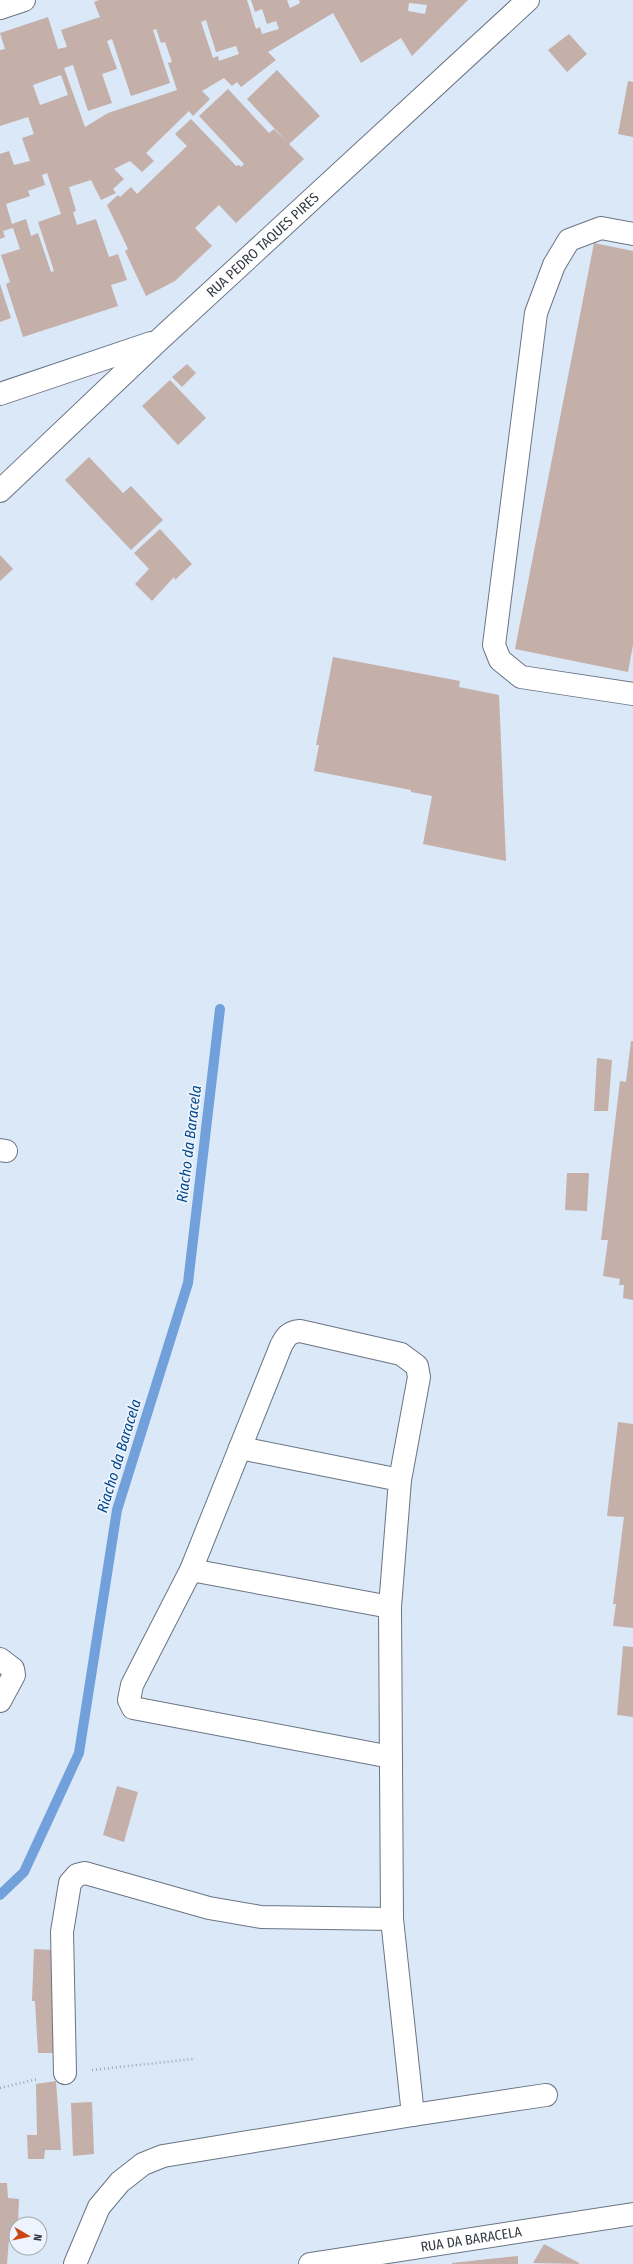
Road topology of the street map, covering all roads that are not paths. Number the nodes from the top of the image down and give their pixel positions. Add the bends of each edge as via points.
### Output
1 (24, 0) edge
2 (528, 0) edge
3 (0, 8) edge
4 (633, 234) edge
5 (158, 341) junction
6 (0, 394) edge
7 (0, 492) edge
8 (633, 694) edge
9 (240, 1448) junction
10 (400, 1480) junction
11 (191, 1570) junction
12 (390, 1607) junction
13 (0, 1659) edge
14 (0, 1701) edge
15 (391, 1757) junction
16 (392, 1919) junction
17 (65, 2073) road end
18 (546, 2095) dead end
19 (413, 2114) junction
20 (633, 2214) edge
21 (75, 2264) edge
22 (310, 2264) edge

1 - 3 street
2 - 5 street, RUA PEDRO TAQUES PIRES
4 - 8 street via 601,228 570,240 554,265 536,313 494,645 500,660 521,677
5 - 6 street
5 - 7 street, RUA PEDRO TAQUES PIRES
9 - 10 street
9 - 10 street via 281,1346 287,1335 300,1331 401,1354 417,1366 419,1377
9 - 11 street
10 - 12 street
11 - 12 street
11 - 15 street via 132,1685 129,1700 133,1708
12 - 15 street
13 - 14 street via 13,1669 14,1675
15 - 16 street
16 - 17 street via 262,1917 209,1908 85,1872 77,1875 70,1883 62,1932
16 - 19 street
18 - 19 street
19 - 21 street via 163,2156 143,2164 120,2182 99,2207
20 - 22 street, RUA DA BARACELA

